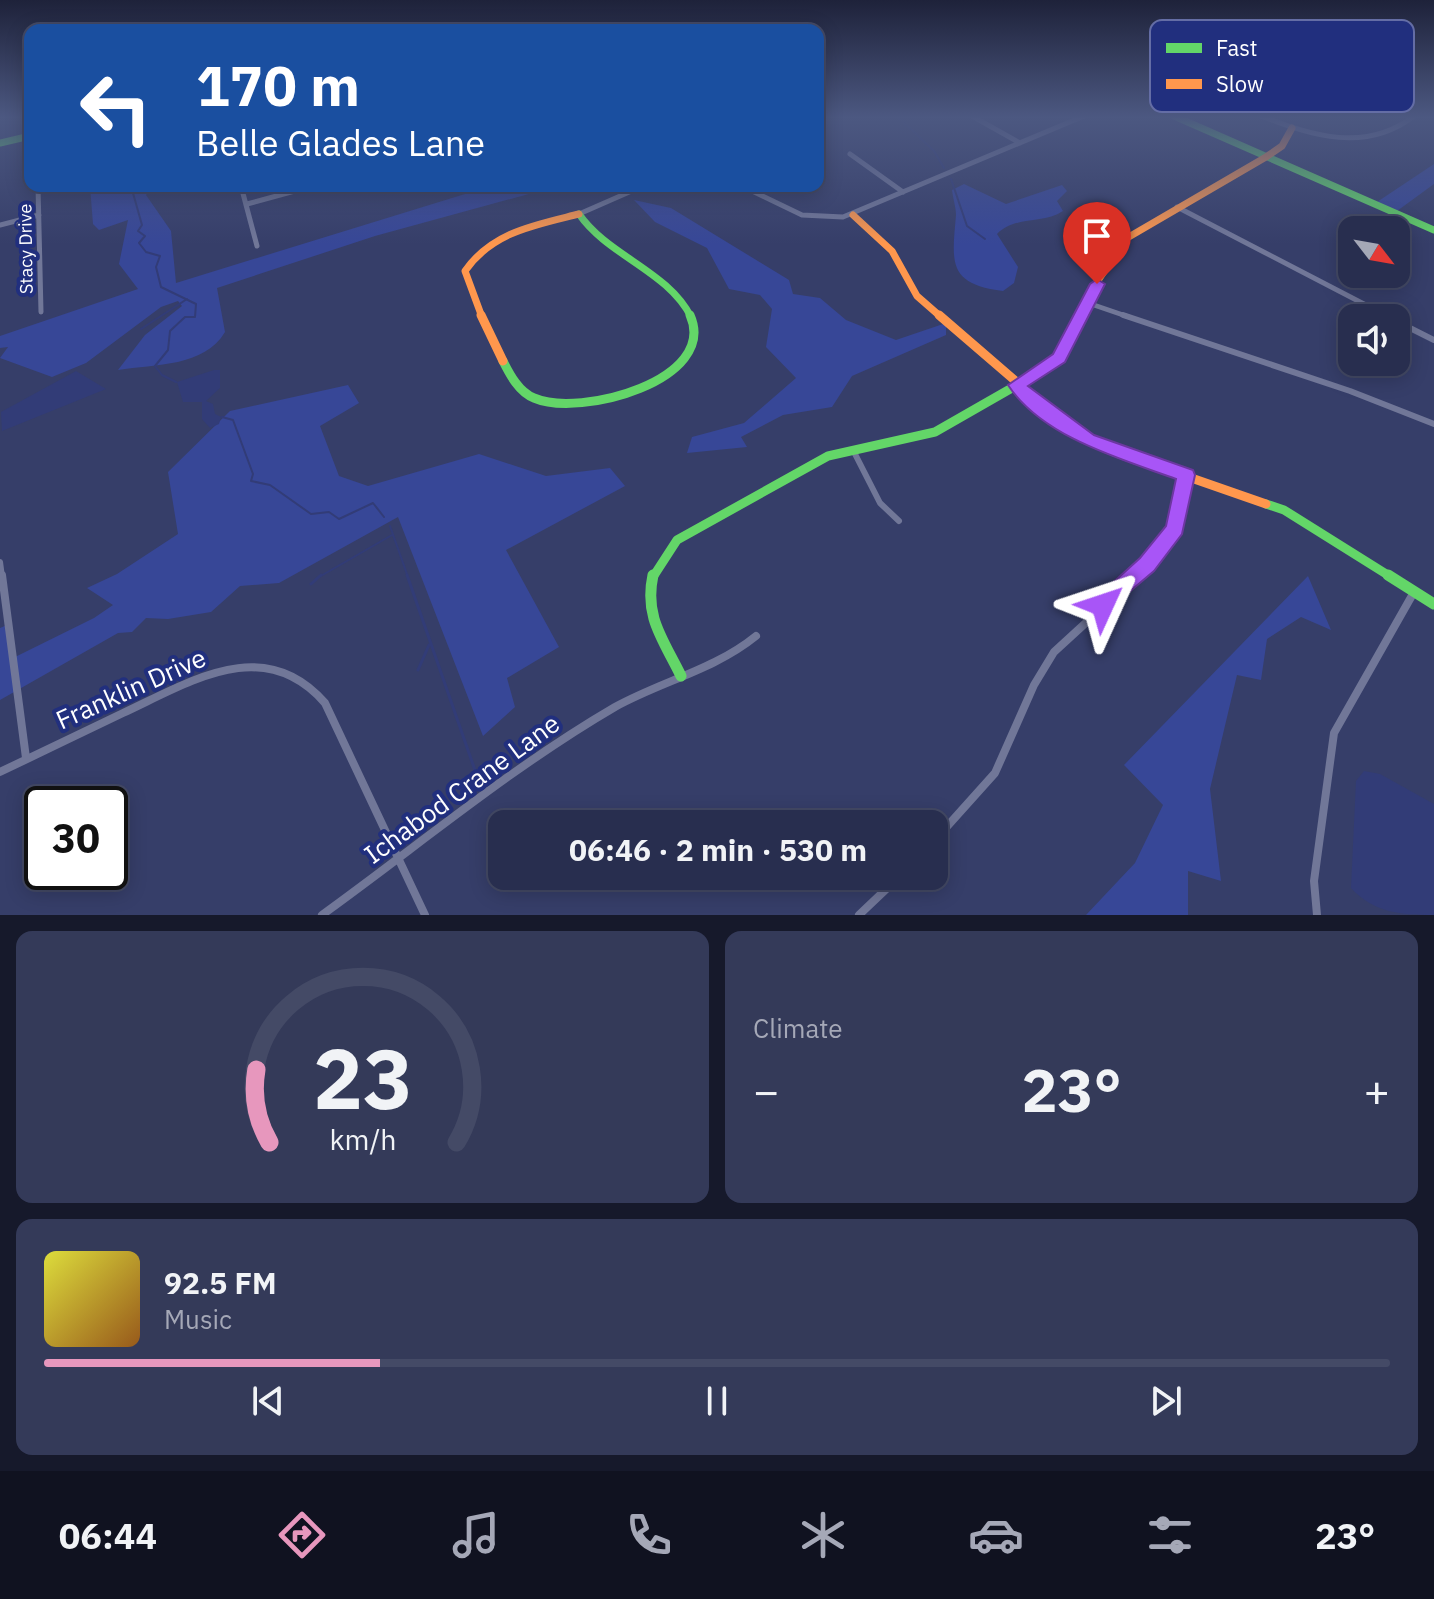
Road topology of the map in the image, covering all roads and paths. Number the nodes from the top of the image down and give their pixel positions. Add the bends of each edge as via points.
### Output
1 (857, 159) edge
2 (983, 159) edge
3 (1263, 159) edge
4 (1270, 159) edge
5 (38, 192) edge
6 (243, 192) edge
7 (291, 192) edge
8 (629, 192) edge
9 (753, 192) edge
10 (903, 192) junction
11 (247, 204) junction
12 (1176, 207) junction
13 (579, 214) junction
14 (39, 215) junction
15 (853, 215) junction
16 (0, 225) edge
17 (1434, 230) edge
18 (257, 246) dead end
19 (1088, 303) junction
20 (1364, 304) edge
21 (41, 312) dead end
22 (1410, 328) edge
23 (1434, 340) edge
24 (1016, 385) junction
25 (1434, 424) edge
26 (853, 450) junction
27 (1186, 475) junction
28 (899, 521) dead end
29 (0, 564) edge
30 (1414, 592) junction
31 (1434, 604) edge
32 (756, 636) dead end
33 (681, 676) junction
34 (26, 758) junction
35 (0, 772) edge
36 (948, 826) edge
37 (398, 860) junction
38 (885, 890) edge
39 (322, 915) edge
40 (425, 915) edge
41 (859, 915) edge
42 (1317, 915) edge

1 - 10 street
2 - 10 street
3 - 12 street
4 - 17 street
5 - 14 street, Stacy Drive
6 - 11 street
7 - 11 street
8 - 13 street
9 - 15 street via 794,215 824,220
10 - 15 street
11 - 18 street
12 - 19 street via 1118,246
12 - 20 street
13 - 13 street via 492,241 470,258 465,271 518,386 540,400 565,406 608,399 669,371 689,355 696,336 693,317 677,298 602,243
14 - 16 street
14 - 21 street, Stacy Drive
15 - 24 street via 892,251 917,296
19 - 24 street via 1059,357
19 - 25 street
22 - 23 street
24 - 26 street via 935,432
24 - 27 street via 1087,440
26 - 28 street via 880,503
26 - 33 street via 828,456 677,540 663,554 649,589 650,614
27 - 30 street via 1284,510
27 - 36 street via 1178,520 1163,547 1055,651 1022,708 999,767
29 - 34 street
30 - 31 street
30 - 42 street via 1334,733 1314,881
32 - 33 street, Ichabod Crane Lane via 718,663
33 - 37 street, Ichabod Crane Lane via 637,695 521,765
34 - 35 street, Franklin Drive
34 - 37 street, Franklin Drive via 212,671 276,668 304,679 325,703
37 - 39 street, Ichabod Crane Lane
37 - 40 street, Franklin Drive
38 - 41 street

